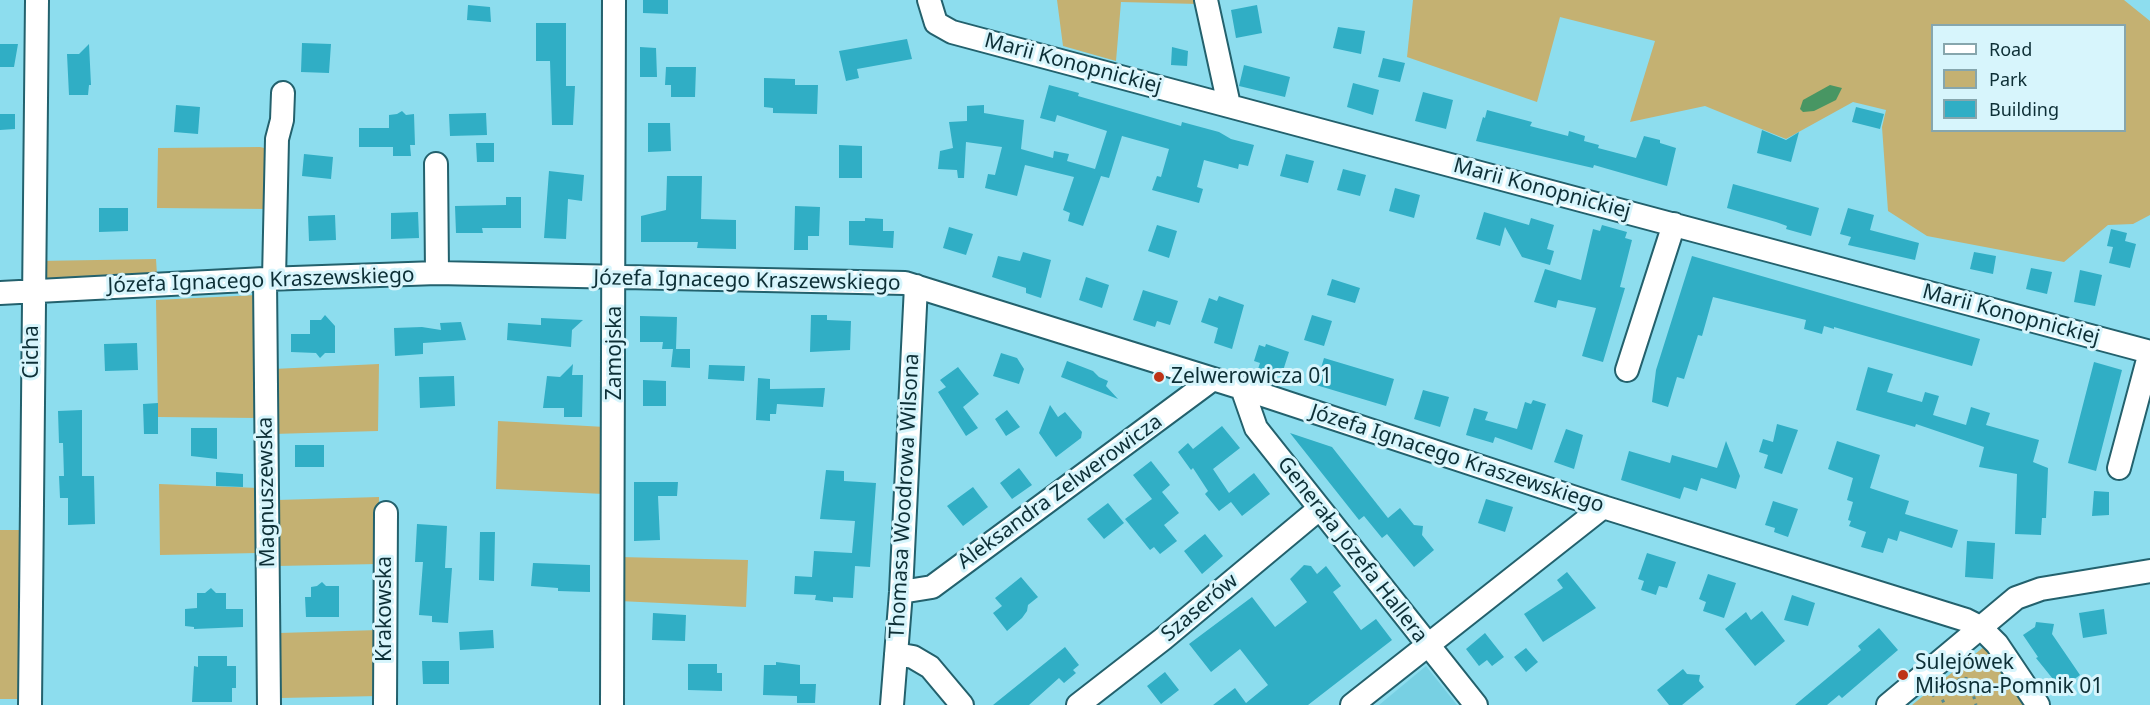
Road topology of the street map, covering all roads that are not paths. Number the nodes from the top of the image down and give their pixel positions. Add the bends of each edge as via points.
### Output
1 (37, 0) edge
2 (615, 0) edge
3 (929, 0) edge
4 (1206, 0) edge
5 (283, 93) dead end
6 (1229, 105) junction
7 (436, 164) dead end
8 (1674, 224) junction
9 (437, 273) junction
10 (615, 278) junction
11 (269, 279) junction
12 (916, 286) junction
13 (32, 292) junction
14 (0, 293) edge
15 (2150, 352) edge
16 (1627, 370) dead end
17 (1213, 379) junction
18 (1242, 388) junction
19 (2119, 468) dead end
20 (1564, 494) junction
21 (1603, 507) junction
22 (1319, 509) junction
23 (386, 513) dead end
24 (1569, 532) junction
25 (2150, 571) edge
26 (901, 592) junction
27 (1980, 627) junction
28 (1428, 645) junction
29 (896, 654) junction
30 (30, 705) edge
31 (269, 705) edge
32 (385, 705) edge
33 (612, 705) edge
34 (892, 705) edge
35 (962, 705) edge
36 (1078, 705) edge
37 (1352, 705) edge
38 (1476, 705) edge
39 (1888, 705) edge
40 (2038, 705) edge

1 - 13 street, Cicha
2 - 10 street, Zamojska
3 - 6 street, Marii Konopnickiej via 936,23 952,32
4 - 6 street
5 - 11 street, Magnuszewska via 282,120 276,139
6 - 8 street, Marii Konopnickiej
7 - 9 street
8 - 15 street, Marii Konopnickiej
8 - 16 street
9 - 10 street, Józefa Ignacego Kraszewskiego
9 - 11 street, Józefa Ignacego Kraszewskiego
10 - 12 street, Józefa Ignacego Kraszewskiego via 870,281
10 - 33 street, Zamojska
11 - 13 street, Józefa Ignacego Kraszewskiego
11 - 31 street, Magnuszewska
12 - 17 street, Józefa Ignacego Kraszewskiego
12 - 26 street, Thomasa Woodrowa Wilsona
13 - 14 street, Józefa Ignacego Kraszewskiego
13 - 30 street, Cicha
15 - 19 street
17 - 18 street, Józefa Ignacego Kraszewskiego
17 - 26 street, Aleksandra Zelwerowicza via 932,587
18 - 20 street, Józefa Ignacego Kraszewskiego
18 - 22 street, Generała Józefa Hallera via 1256,428
20 - 21 street, Józefa Ignacego Kraszewskiego
20 - 24 street
21 - 24 street
21 - 27 street, Józefa Ignacego Kraszewskiego
22 - 28 street, Generała Józefa Hallera
22 - 36 street, Szaserów
23 - 32 street, Krakowska
24 - 28 street
25 - 27 street via 2027,593
26 - 29 street, Thomasa Woodrowa Wilsona
27 - 39 street
27 - 40 street via 1997,644
28 - 37 street
28 - 38 street, Generała Józefa Hallera
29 - 34 street, Thomasa Woodrowa Wilsona
29 - 35 street via 913,657 930,667

